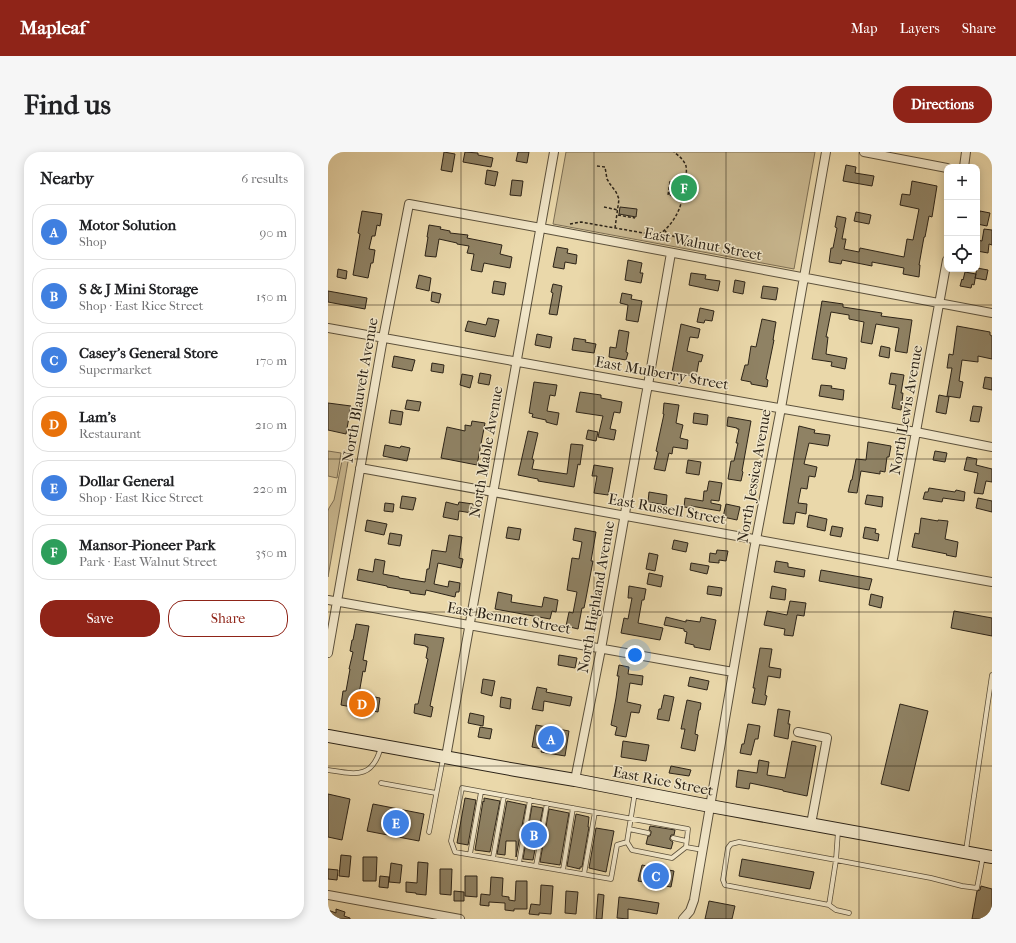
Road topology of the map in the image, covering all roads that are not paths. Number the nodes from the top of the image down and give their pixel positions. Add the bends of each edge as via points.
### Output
1 (554, 152) edge
2 (826, 152) edge
3 (864, 152) edge
4 (966, 152) edge
5 (964, 164) edge
6 (944, 167) edge
7 (409, 204) joint
8 (541, 228) junction
9 (671, 253) junction
10 (945, 272) edge
11 (804, 278) junction
12 (939, 303) junction
13 (992, 313) edge
14 (328, 328) edge
15 (383, 338) junction
16 (516, 362) junction
17 (648, 385) junction
18 (780, 408) junction
19 (916, 432) junction
20 (992, 447) edge
21 (360, 468) junction
22 (493, 492) junction
23 (624, 515) junction
24 (756, 540) junction
25 (892, 564) junction
26 (992, 582) edge
27 (328, 600) edge
28 (337, 602) junction
29 (470, 626) junction
30 (601, 649) junction
31 (328, 653) edge
32 (733, 672) junction
33 (992, 676) edge
34 (798, 732) dead end
35 (328, 736) edge
36 (381, 746) junction
37 (445, 757) junction
38 (328, 770) edge
39 (575, 780) junction
40 (381, 783) dead end
41 (481, 792) junction
42 (635, 792) junction
43 (436, 793) junction
44 (504, 796) junction
45 (530, 800) junction
46 (547, 804) junction
47 (710, 806) junction
48 (573, 808) junction
49 (595, 812) junction
50 (631, 818) junction
51 (811, 824) junction
52 (838, 829) junction
53 (629, 830) junction
54 (429, 832) dead end
55 (648, 833) dead end
56 (673, 838) dead end
57 (686, 840) junction
58 (627, 842) junction
59 (686, 847) junction
60 (703, 850) junction
61 (966, 853) junction
62 (470, 854) junction
63 (988, 856) edge
64 (493, 858) junction
65 (836, 860) junction
66 (519, 863) junction
67 (536, 866) junction
68 (563, 870) junction
69 (584, 874) junction
70 (328, 895) edge
71 (829, 905) junction
72 (849, 913) dead end
73 (460, 919) edge
74 (683, 919) edge

1 - 8 street, North Mable Avenue
2 - 11 street, North Jessica Avenue
3 - 6 street
4 - 5 street
7 - 8 street, East Walnut Street
7 - 15 street, North Blauvelt Avenue
8 - 9 street, East Walnut Street
8 - 16 street, North Mable Avenue
9 - 11 street, East Walnut Street
9 - 17 street, North Highland Avenue
10 - 12 street, North Lewis Avenue
11 - 12 street, East Walnut Street
11 - 18 street, North Jessica Avenue
12 - 13 street, East Walnut Street
12 - 19 street, North Lewis Avenue
14 - 15 street, East Mulberry Street
15 - 16 street, East Mulberry Street
15 - 21 street, North Blauvelt Avenue
16 - 17 street, East Mulberry Street
16 - 22 street, North Mable Avenue
17 - 18 street, East Mulberry Street
17 - 23 street, North Highland Avenue
18 - 19 street, East Mulberry Street
18 - 24 street, North Jessica Avenue
19 - 20 street, East Mulberry Street
19 - 25 street, North Lewis Avenue
21 - 22 street, East Russell Street
21 - 28 street, North Blauvelt Avenue
22 - 23 street, East Russell Street
22 - 29 street, North Mable Avenue
23 - 24 street, East Russell Street
23 - 30 street, North Highland Avenue
24 - 25 street, East Russell Street
24 - 32 street, North Jessica Avenue
25 - 26 street, East Russell Street
27 - 28 street, East Bennett Street
28 - 29 street, East Bennett Street
28 - 31 street, North Blauvelt Avenue
29 - 30 street, East Bennett Street
29 - 37 street, North Mable Avenue
30 - 32 street, East Bennett Street
30 - 39 street, North Highland Avenue
32 - 47 street, North Jessica Avenue
33 - 61 lane
34 - 51 street via 827,738
35 - 36 main road, East Rice Street
36 - 37 main road, East Rice Street
36 - 38 lane via 377,759 366,771 351,774
37 - 39 main road, East Rice Street
37 - 43 lane
39 - 42 main road, East Rice Street
40 - 43 lane
41 - 44 lane
41 - 62 lane
41 - 62 lane via 462,788 452,841 455,852
42 - 47 main road, East Rice Street
42 - 50 lane
43 - 54 lane
44 - 45 lane
44 - 64 lane
45 - 46 lane
45 - 66 lane
46 - 48 lane
46 - 67 lane
47 - 51 main road, East Rice Street
47 - 60 street, North Jessica Avenue
48 - 49 lane
48 - 68 lane
49 - 50 lane
49 - 69 lane
50 - 53 lane
50 - 57 lane via 688,829
51 - 52 main road, East Rice Street
52 - 61 main road, East Rice Street
52 - 65 lane
53 - 55 lane
53 - 58 lane
56 - 57 lane
57 - 59 lane
58 - 59 lane via 632,850 672,858
58 - 69 lane via 617,845 611,879
59 - 60 lane
60 - 74 street, North Jessica Avenue via 693,906
61 - 63 main road, East Rice Street
62 - 64 lane
63 - 65 lane via 977,888
64 - 66 lane
65 - 71 lane
65 - 71 lane via 739,842 731,844 728,848 723,880 725,885
66 - 67 lane
67 - 68 lane
68 - 69 lane
70 - 73 street
71 - 72 lane via 836,910

